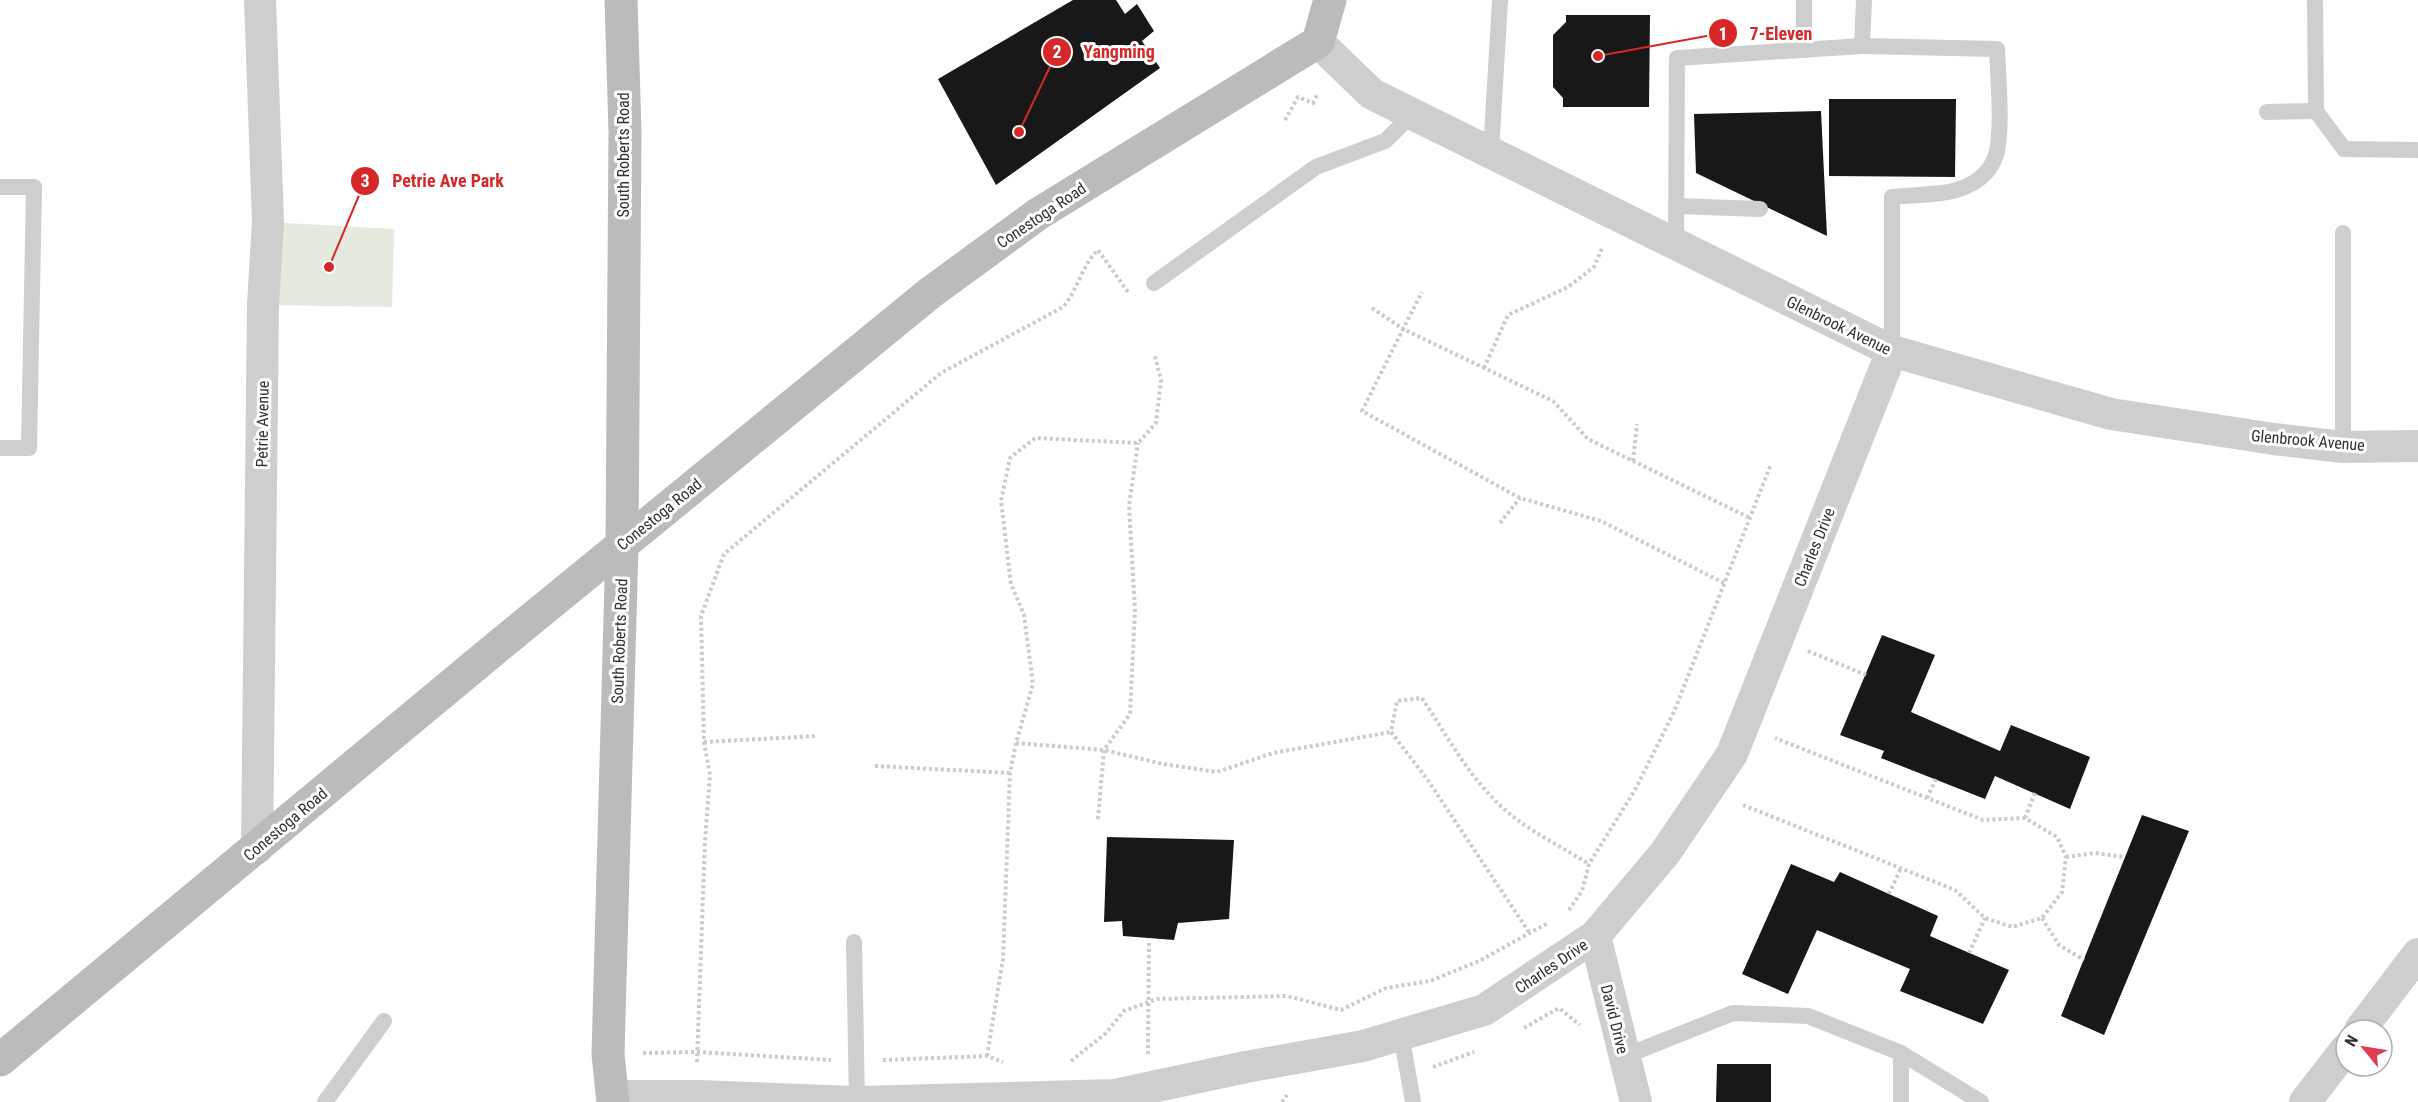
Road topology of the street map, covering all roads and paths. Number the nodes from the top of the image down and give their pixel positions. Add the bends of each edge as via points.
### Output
1 (260, 0) edge
2 (621, 0) edge
3 (1330, 0) edge
4 (1500, 0) edge
5 (1804, 0) edge
6 (1864, 0) edge
7 (2315, 0) edge
8 (1318, 42) junction
9 (1862, 46) junction
10 (1804, 50) junction
11 (1317, 95) dead end
12 (2316, 111) junction
13 (2267, 112) dead end
14 (1412, 115) junction
15 (1285, 120) dead end
16 (2418, 150) edge
17 (1491, 153) junction
18 (0, 187) edge
19 (1676, 206) junction
20 (1760, 209) dead end
21 (2343, 233) dead end
22 (1607, 238) dead end
23 (1676, 245) junction
24 (1154, 283) joint
25 (1422, 292) dead end
26 (1372, 308) dead end
27 (1403, 329) junction
28 (1892, 351) junction
29 (1155, 356) dead end
30 (1484, 368) junction
31 (1637, 424) dead end
32 (1138, 443) junction
33 (2418, 446) edge
34 (2343, 447) junction
35 (0, 448) edge
36 (1633, 461) junction
37 (1771, 464) dead end
38 (1521, 498) junction
39 (1750, 518) junction
40 (1500, 523) dead end
41 (622, 545) junction
42 (1724, 584) junction
43 (1808, 651) dead end
44 (1866, 675) dead end
45 (1391, 732) junction
46 (817, 736) dead end
47 (1774, 737) dead end
48 (704, 742) junction
49 (1016, 742) junction
50 (1104, 750) junction
51 (875, 766) dead end
52 (1010, 773) junction
53 (1936, 779) dead end
54 (2035, 793) dead end
55 (1928, 798) junction
56 (1743, 805) dead end
57 (2025, 818) junction
58 (1098, 819) dead end
59 (257, 848) junction
60 (2066, 857) junction
61 (2125, 857) dead end
62 (1589, 864) junction
63 (1901, 868) junction
64 (1889, 894) dead end
65 (1566, 914) dead end
66 (1557, 918) dead end
67 (1985, 918) junction
68 (2042, 918) junction
69 (1529, 933) junction
70 (1595, 936) junction
71 (1149, 940) dead end
72 (854, 942) dead end
73 (1969, 953) dead end
74 (2418, 954) edge
75 (2084, 960) dead end
76 (1148, 1002) junction
77 (2369, 1018) edge
78 (384, 1021) dead end
79 (1519, 1031) dead end
80 (1588, 1031) dead end
81 (1401, 1034) junction
82 (1477, 1051) dead end
83 (697, 1052) junction
84 (1901, 1053) junction
85 (608, 1054) junction
86 (987, 1056) junction
87 (1625, 1056) junction
88 (0, 1060) edge
89 (856, 1061) junction
90 (1008, 1064) dead end
91 (1067, 1065) dead end
92 (2334, 1065) edge
93 (1407, 1069) junction
94 (1148, 1088) junction
95 (1293, 1088) dead end
96 (699, 1096) junction
97 (614, 1099) edge
98 (325, 1102) edge
99 (857, 1102) edge
100 (1282, 1102) edge
101 (1413, 1102) edge
102 (1636, 1102) edge
103 (1901, 1102) edge
104 (1981, 1102) edge
105 (2306, 1102) edge

1 - 59 street, Petrie Avenue via 268,222 263,305
2 - 41 main road, South Roberts Road
3 - 8 main road
4 - 17 lane
5 - 10 lane
6 - 9 lane
7 - 12 lane
8 - 14 street, Glenbrook Avenue via 1372,94
8 - 41 main road, Conestoga Road via 1038,214 913,307
9 - 10 lane
9 - 28 lane via 1997,49 1999,139 1989,169 1963,188 1892,196
10 - 19 lane via 1677,58
11 - 15 path via 1312,103 1298,97
12 - 13 lane
12 - 16 lane via 2344,150
14 - 17 street, Glenbrook Avenue
14 - 24 lane via 1385,141 1316,167
17 - 23 street, Glenbrook Avenue
18 - 35 lane via 34,187 29,448
19 - 20 lane
19 - 23 lane
21 - 34 lane
22 - 30 path via 1594,267 1568,286 1508,315
23 - 28 street, Glenbrook Avenue
24 - 48 path via 1133,299 1098,250 1063,306 941,373 724,554 701,615
25 - 27 path
26 - 27 path
27 - 30 path
27 - 38 path via 1362,411
28 - 34 street, Glenbrook Avenue via 2111,414
28 - 70 street, Charles Drive via 1732,754 1665,853
29 - 32 path via 1161,380 1156,423
30 - 36 path via 1553,401 1588,439
31 - 36 path
32 - 49 path via 1035,438 1010,458 1001,501 1011,584 1024,615 1034,684
32 - 50 path via 1130,506 1136,610 1130,714
33 - 34 street, Glenbrook Avenue
36 - 39 path
37 - 39 path
38 - 40 path
38 - 42 path via 1601,521
39 - 42 path
41 - 59 main road, Conestoga Road
41 - 85 main road, South Roberts Road
42 - 62 path via 1674,712 1635,790
43 - 44 path
45 - 50 path via 1273,753 1217,772
45 - 62 path via 1397,701 1422,698 1461,758 1496,802 1515,819
45 - 69 path via 1427,779
46 - 48 path
47 - 55 path
48 - 83 path via 711,775
49 - 50 path
49 - 52 path
50 - 58 path
51 - 52 path
52 - 86 path via 1003,958
53 - 55 path
54 - 57 path
55 - 57 path via 1983,820
56 - 63 path
57 - 60 path via 2057,837
59 - 88 main road, Conestoga Road
60 - 61 path
60 - 68 path via 2062,892
62 - 65 path via 1582,891
63 - 64 path
63 - 67 path via 1955,890
66 - 69 path
67 - 68 path via 2012,927
67 - 73 path
68 - 75 path via 2059,945
69 - 76 path via 1430,981 1386,988 1341,1010 1287,996
70 - 81 street, Charles Drive via 1484,1010
70 - 87 street, David Drive
71 - 76 path
72 - 89 lane
74 - 77 street
76 - 91 path via 1124,1011 1105,1034
76 - 94 path
78 - 98 lane
79 - 80 path via 1559,1008
81 - 93 lane
81 - 94 street, Charles Drive via 1363,1046
82 - 93 path via 1433,1068
83 - 85 path
83 - 89 path
83 - 96 path
84 - 87 lane via 1808,1016 1733,1013
84 - 103 lane
84 - 104 lane
85 - 97 main road, South Roberts Road
86 - 89 path
86 - 90 path
87 - 102 street, David Drive
89 - 99 lane
92 - 105 street
93 - 101 lane
94 - 99 street, Charles Drive via 1115,1095
95 - 100 path
96 - 97 street, Charles Drive
96 - 99 street, Charles Drive

